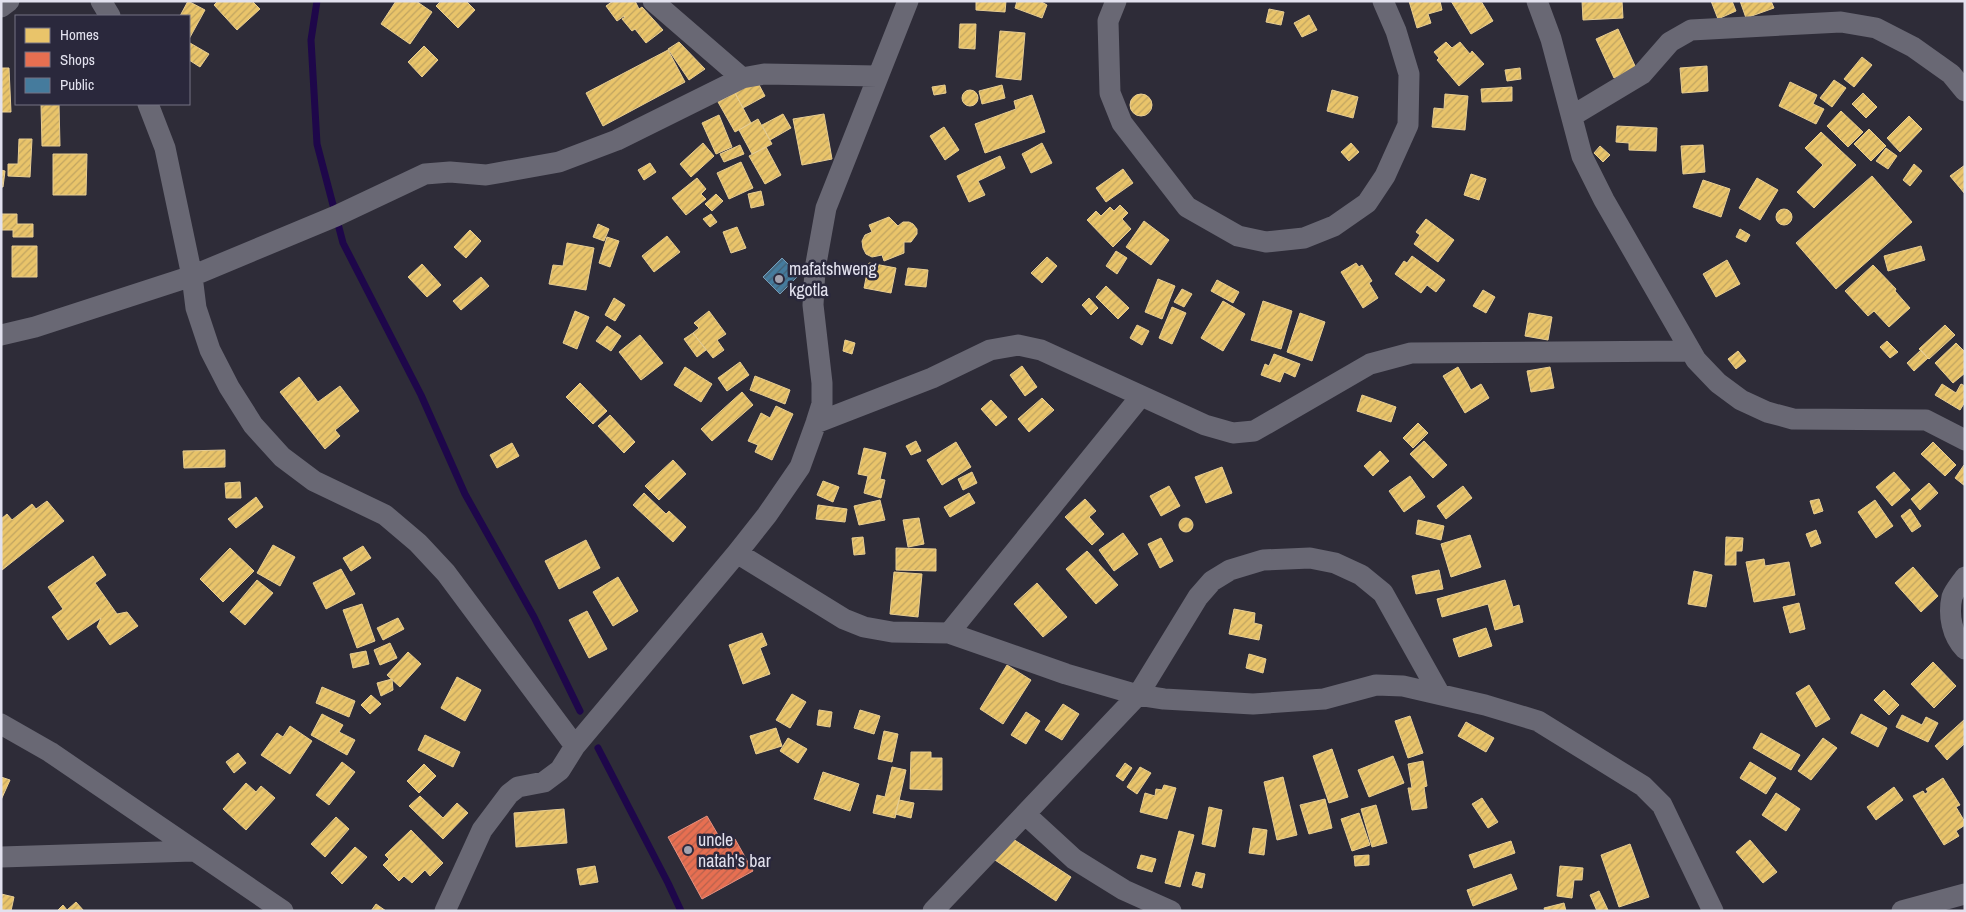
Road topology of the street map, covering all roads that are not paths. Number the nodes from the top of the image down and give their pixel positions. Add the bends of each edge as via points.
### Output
1 (9, 1) edge
2 (101, 1) edge
3 (653, 1) edge
4 (908, 1) edge
5 (1116, 1) edge
6 (1383, 1) edge
7 (1536, 1) edge
8 (1, 7) edge
9 (109, 15) edge
10 (877, 76) junction
11 (742, 78) junction
12 (1965, 91) edge
13 (148, 105) edge
14 (1572, 116) junction
15 (192, 276) junction
16 (1, 334) edge
17 (1691, 351) junction
18 (1141, 396) junction
19 (816, 424) junction
20 (1965, 440) edge
21 (738, 553) junction
22 (1965, 577) edge
23 (949, 633) junction
24 (1965, 649) edge
25 (1439, 693) junction
26 (1138, 695) junction
27 (1, 724) edge
28 (575, 746) junction
29 (1025, 814) junction
30 (193, 851) junction
31 (1, 857) edge
32 (1965, 894) edge
33 (283, 911) edge
34 (445, 911) edge
35 (933, 911) edge
36 (1171, 911) edge
37 (1714, 911) edge
38 (1902, 911) edge

1 - 8 street
2 - 9 street
3 - 11 street
4 - 10 street
5 - 6 street via 1108,21 1110,93 1122,123 1187,207 1238,236 1266,242 1304,238 1334,226 1367,203 1385,176 1408,124 1409,74
7 - 14 street via 1551,38
10 - 11 street via 764,74
10 - 19 street via 826,208 815,269 813,305 822,383 822,404
11 - 15 street via 616,140 559,162 486,174 425,174 336,216
12 - 14 street via 1951,74 1913,47 1876,28 1841,22 1691,30 1670,42 1642,74
13 - 15 street via 165,148
14 - 17 street via 1582,156 1604,200
15 - 16 street via 35,327
15 - 28 street via 196,308 210,350 253,424 282,456 314,481 385,515 418,543 446,574
17 - 18 street via 1410,352 1370,364 1254,431 1232,432 1205,425
17 - 20 street via 1718,383 1741,400 1766,412 1793,419 1926,420
18 - 19 street via 1041,350 1018,345 990,350 932,378
18 - 23 street
19 - 21 street via 800,467
21 - 23 street via 844,619 864,627 892,632
21 - 28 street
22 - 24 street via 1952,596 1952,628
23 - 26 street
25 - 26 street via 1376,685 1324,699 1253,704
25 - 26 street via 1383,593 1361,575 1335,563 1310,558 1263,560 1230,570 1212,581
25 - 37 street via 1538,721 1643,786 1662,805
26 - 29 street
27 - 30 street via 50,752
28 - 34 street via 560,770 544,782 518,787 509,794 482,830
29 - 35 street
29 - 36 street via 1074,859 1124,890
30 - 31 street
30 - 33 street
32 - 38 street

